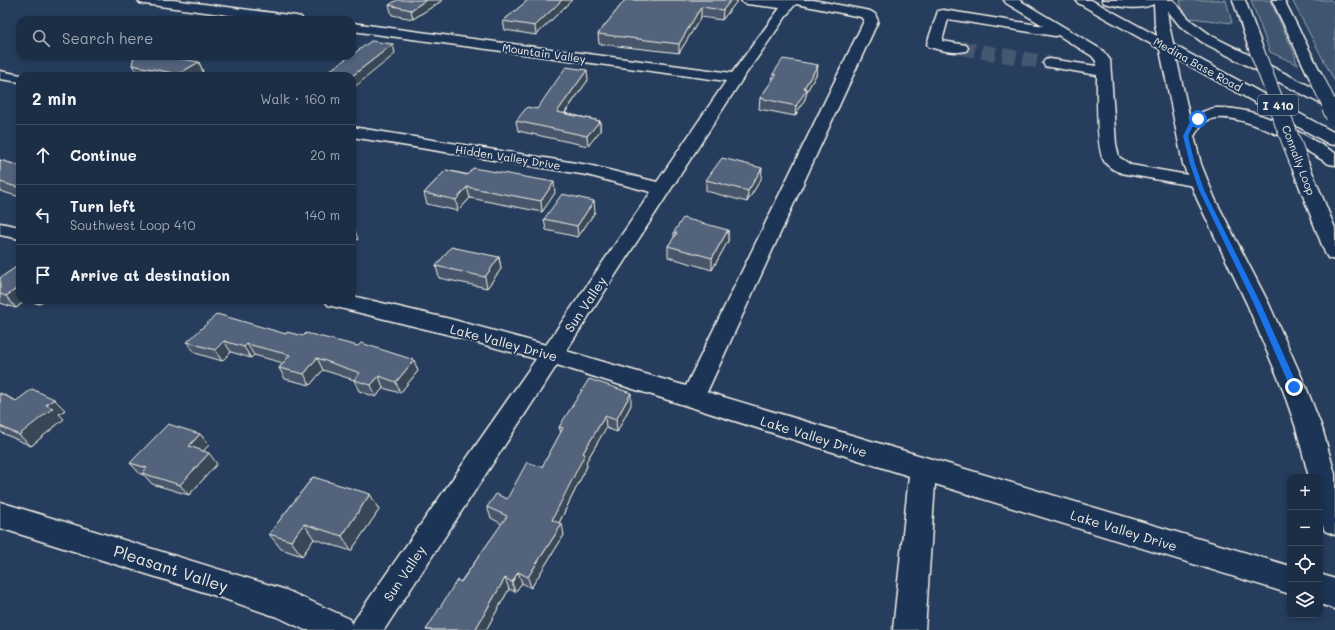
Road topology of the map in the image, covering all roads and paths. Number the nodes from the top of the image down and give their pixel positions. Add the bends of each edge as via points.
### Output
1 (144, 0) edge
2 (747, 0) edge
3 (1010, 0) edge
4 (1082, 0) edge
5 (1103, 0) edge
6 (1108, 0) edge
7 (1152, 0) edge
8 (1160, 0) edge
9 (1166, 0) edge
10 (1239, 0) edge
11 (1278, 0) edge
12 (792, 2) edge
13 (266, 16) edge
14 (356, 28) edge
15 (939, 28) junction
16 (954, 30) tunnel mouth
17 (1166, 40) junction
18 (962, 48) tunnel mouth
19 (1066, 50) junction
20 (1050, 63) dead end
21 (1104, 72) junction
22 (0, 75) edge
23 (16, 77) edge
24 (736, 78) junction
25 (1302, 105) dead end
26 (1335, 105) edge
27 (1328, 116) edge
28 (1335, 123) edge
29 (356, 133) edge
30 (1186, 136) junction
31 (1335, 140) edge
32 (1335, 160) edge
33 (1199, 182) junction
34 (662, 189) junction
35 (0, 229) edge
36 (16, 232) edge
37 (1335, 253) edge
38 (355, 304) edge
39 (552, 354) junction
40 (692, 398) junction
41 (923, 469) junction
42 (0, 515) edge
43 (1335, 522) edge
44 (1287, 579) edge
45 (1323, 590) edge
46 (1335, 594) edge
47 (340, 630) edge
48 (366, 630) edge
49 (909, 630) edge

1 - 13 main road
2 - 12 main road
3 - 19 main road
4 - 17 main road, Medina Base Road
5 - 17 main road, Medina Base Road
6 - 7 main road via 1133,4 1148,3
8 - 17 main road
9 - 26 main road via 1185,22 1207,39
10 - 37 main road, Connally Loop / I 410, bridge
11 - 27 main road, bridge via 1317,80
12 - 24 main road, Sun Valley
12 - 40 main road via 865,14 871,21
14 - 24 main road, Mountain Valley
15 - 16 main road
15 - 18 main road via 934,44
15 - 19 main road via 943,14
17 - 25 main road, Medina Base Road
17 - 30 main road
17 - 31 main road, Medina Base Road
19 - 20 main road
19 - 21 main road
19 - 21 main road via 1097,53 1103,60
21 - 33 main road via 1111,159 1126,169
22 - 23 main road
24 - 34 main road, Sun Valley
27 - 28 main road
29 - 34 main road, Hidden Valley Drive via 588,170
30 - 32 main road via 1191,125 1203,116 1213,113 1231,114 1276,127
30 - 33 main road
33 - 43 main road via 1294,387 1309,428
34 - 39 main road, Sun Valley
35 - 36 main road
38 - 39 main road, Lake Valley Drive via 399,313
39 - 40 main road, Lake Valley Drive
39 - 48 main road, Sun Valley
40 - 41 main road, Lake Valley Drive
41 - 44 main road, Lake Valley Drive
41 - 49 main road
42 - 47 main road, Pleasant Valley via 207,579 286,606
45 - 46 main road

